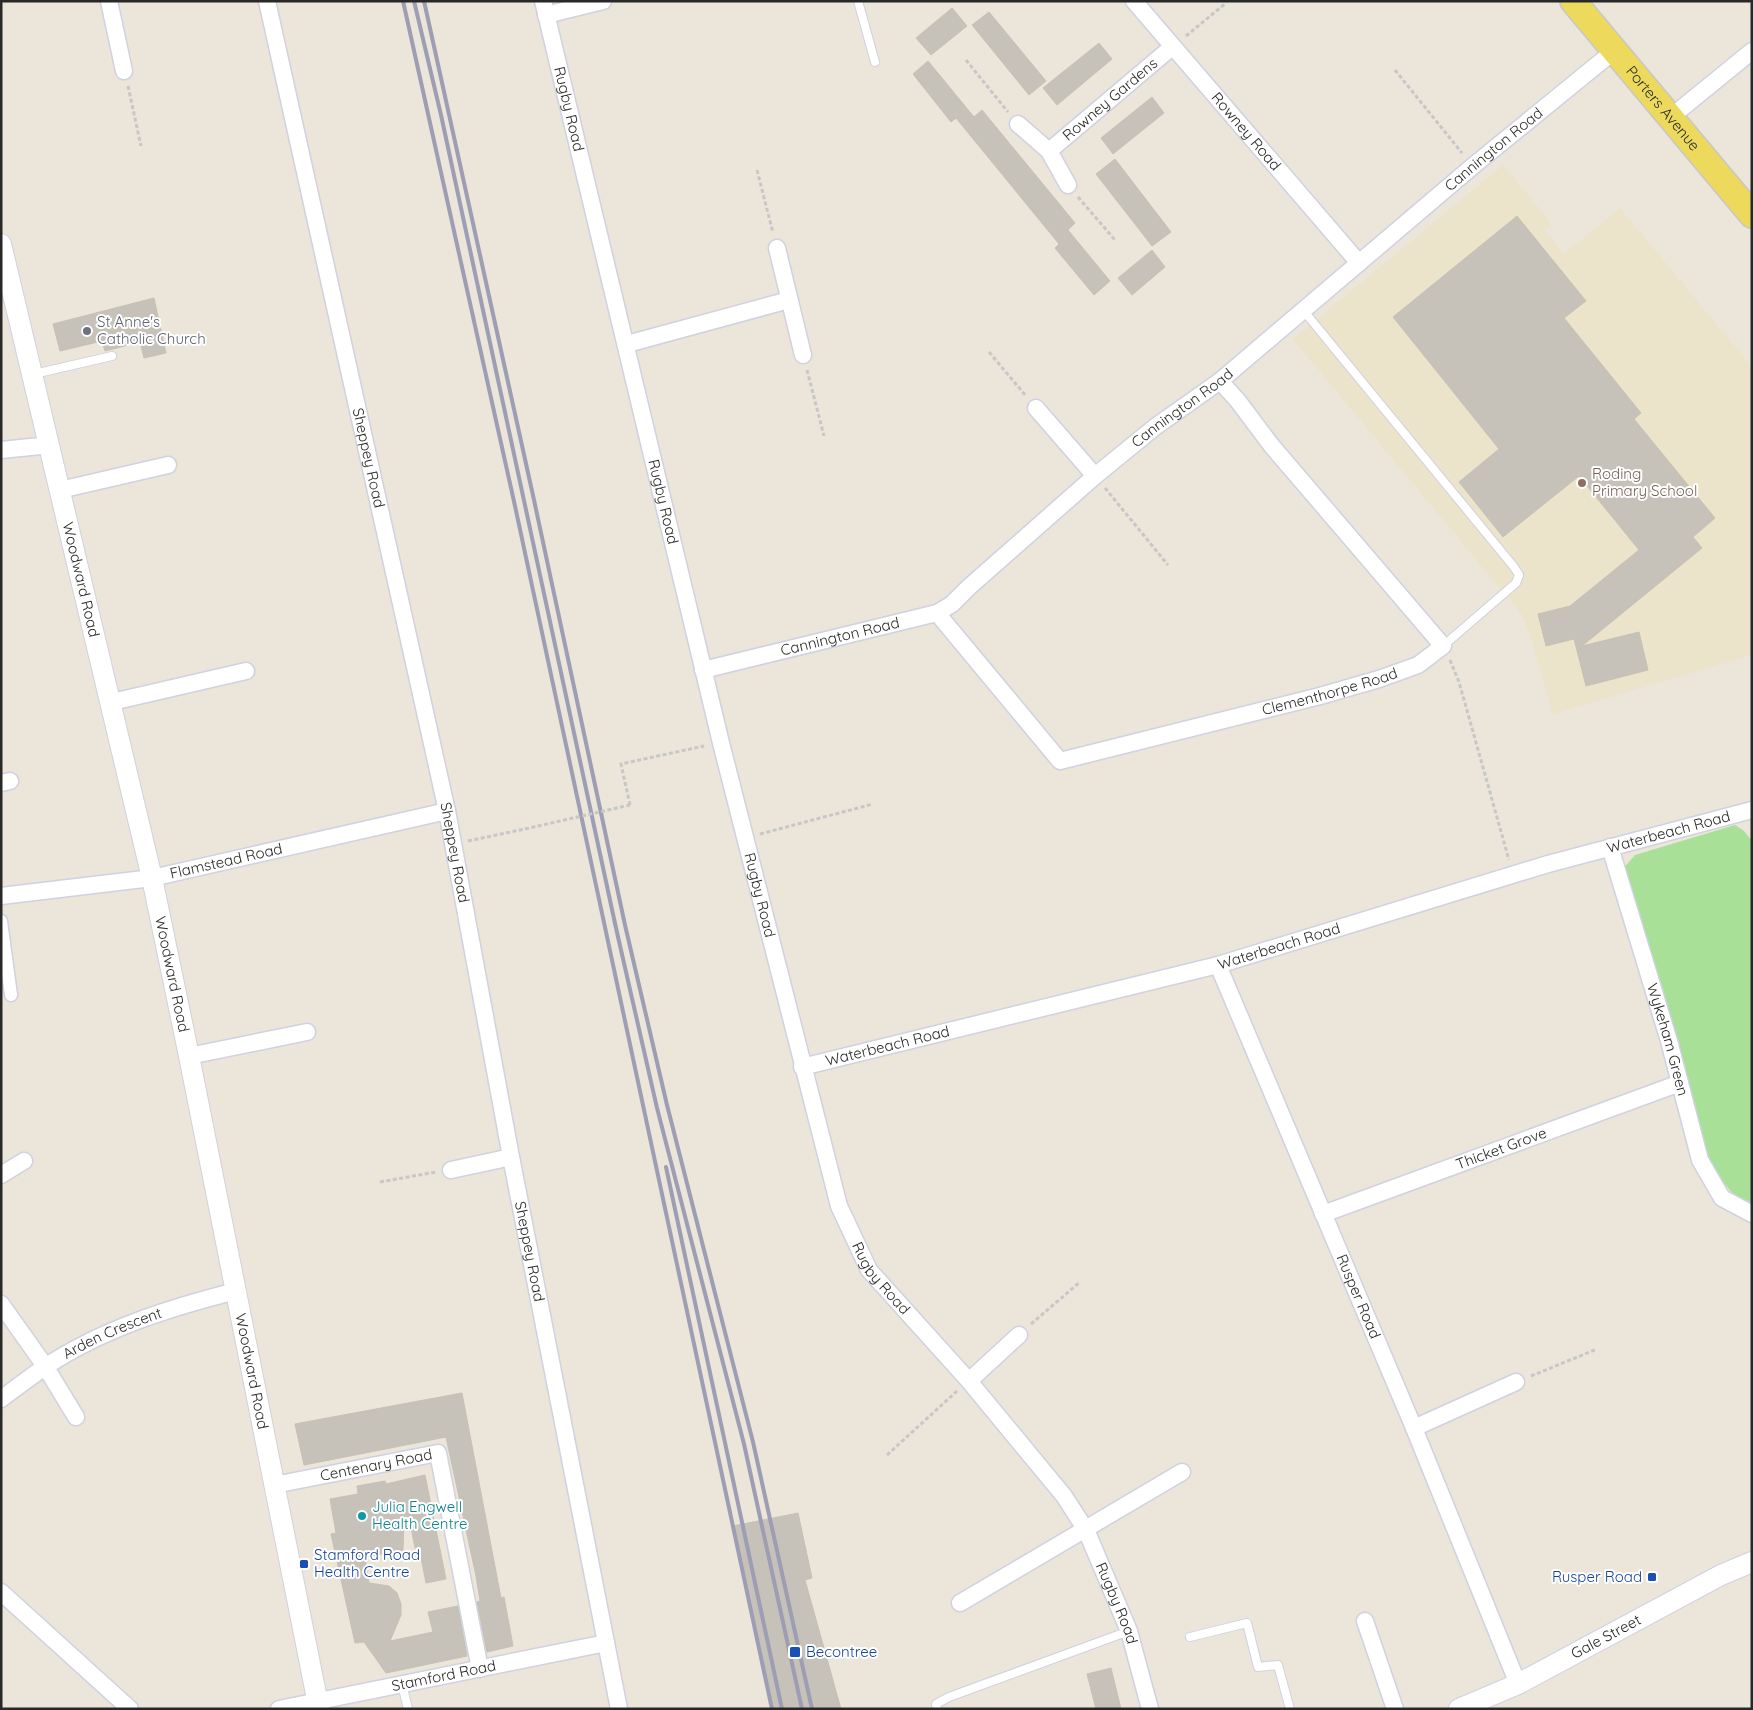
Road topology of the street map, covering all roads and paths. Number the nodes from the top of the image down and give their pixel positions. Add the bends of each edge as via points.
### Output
1 (109, 1) edge
2 (267, 1) edge
3 (603, 1) edge
4 (858, 1) edge
5 (1134, 1) edge
6 (1572, 1) edge
7 (1226, 3) dead end
8 (544, 8) edge
9 (1172, 48) junction
10 (1614, 51) junction
11 (1752, 51) edge
12 (966, 60) dead end
13 (875, 62) dead end
14 (1395, 70) dead end
15 (124, 71) joint
16 (1671, 117) junction
17 (1018, 124) joint
18 (141, 146) dead end
19 (1049, 151) junction
20 (1473, 166) junction
21 (757, 170) dead end
22 (1068, 185) joint
23 (1752, 215) edge
24 (1115, 240) dead end
25 (1, 244) edge
26 (777, 248) joint
27 (1358, 263) junction
28 (789, 300) junction
29 (1303, 310) junction
30 (627, 344) junction
31 (989, 352) dead end
32 (803, 355) joint
33 (112, 356) dead end
34 (34, 374) junction
35 (1220, 380) junction
36 (1036, 408) joint
37 (824, 436) dead end
38 (50, 445) junction
39 (1, 450) edge
40 (168, 465) dead end
41 (1095, 476) junction
42 (60, 490) junction
43 (1168, 565) dead end
44 (937, 613) junction
45 (1443, 646) junction
46 (703, 670) junction
47 (246, 671) dead end
48 (112, 702) junction
49 (721, 743) junction
50 (873, 804) dead end
51 (1752, 810) edge
52 (447, 811) junction
53 (746, 837) junction
54 (453, 845) junction
55 (1610, 847) junction
56 (1513, 875) junction
57 (152, 878) junction
58 (1, 896) edge
59 (1, 921) edge
60 (1218, 965) junction
61 (11, 995) dead end
62 (307, 1032) dead end
63 (189, 1056) junction
64 (802, 1067) junction
65 (1680, 1083) junction
66 (511, 1157) junction
67 (24, 1161) dead end
68 (451, 1170) joint
69 (1, 1176) edge
70 (380, 1182) dead end
71 (1323, 1214) junction
72 (1752, 1214) edge
73 (1080, 1282) dead end
74 (236, 1290) junction
75 (1, 1304) edge
76 (1019, 1335) joint
77 (1597, 1348) dead end
78 (46, 1366) junction
79 (968, 1381) junction
80 (1516, 1382) joint
81 (1, 1399) edge
82 (76, 1417) dead end
83 (1414, 1428) junction
84 (887, 1455) dead end
85 (1182, 1472) dead end
86 (274, 1485) junction
87 (1086, 1530) junction
88 (1752, 1562) edge
89 (1, 1592) edge
90 (960, 1604) dead end
91 (1365, 1621) dead end
92 (1129, 1631) junction
93 (1190, 1637) dead end
94 (606, 1643) junction
95 (480, 1668) junction
96 (402, 1684) junction
97 (1518, 1684) junction
98 (318, 1705) edge
99 (937, 1707) edge
100 (130, 1709) edge
101 (279, 1709) edge
102 (408, 1709) edge
103 (619, 1709) edge
104 (928, 1709) edge
105 (1150, 1709) edge
106 (1290, 1709) edge
107 (1395, 1709) edge
108 (1459, 1709) edge

1 - 15 street
2 - 52 street, Sheppey Road
3 - 8 street
4 - 13 lane
5 - 9 street, Rowney Road
6 - 10 main road, Porters Avenue
7 - 9 path
8 - 30 street, Rugby Road
9 - 19 street, Rowney Gardens
9 - 27 street, Rowney Road
10 - 16 main road, Porters Avenue
10 - 20 street, Cannington Road
11 - 16 street
12 - 17 path
14 - 20 path
15 - 18 path
16 - 23 main road, Porters Avenue
17 - 19 street, Rowney Gardens
19 - 22 street, Rowney Gardens
20 - 27 street, Cannington Road
21 - 26 path
22 - 24 path
25 - 34 street, Woodward Road
26 - 28 street
27 - 29 street, Cannington Road
28 - 30 street
28 - 32 street
29 - 35 street, Cannington Road
29 - 45 lane via 1518,575 1516,583
30 - 46 street, Rugby Road
31 - 36 path
32 - 37 path
33 - 34 lane
34 - 38 street, Woodward Road
35 - 41 street, Cannington Road
35 - 45 street
36 - 41 street
38 - 39 street
38 - 42 street, Woodward Road
40 - 42 street
41 - 43 path
41 - 44 street, Cannington Road via 952,604
42 - 48 street, Woodward Road
44 - 45 street, Clementhorpe Road via 1060,761 1379,679 1418,665
44 - 46 street, Cannington Road
45 - 56 path via 1460,682
46 - 49 street, Rugby Road
47 - 48 street
48 - 57 street, Woodward Road
49 - 53 street, Rugby Road
49 - 54 path, bridge via 621,764 630,805
50 - 53 path
51 - 55 street, Waterbeach Road
52 - 54 street, Sheppey Road
52 - 57 street, Flamstead Road
53 - 64 street, Rugby Road
54 - 66 street, Sheppey Road
55 - 56 street, Waterbeach Road
55 - 65 street, Wykeham Green
56 - 60 street, Waterbeach Road
57 - 58 street, Flamstead Road
57 - 63 street, Woodward Road
59 - 61 street
60 - 64 street, Waterbeach Road
60 - 71 street, Rusper Road
62 - 63 street
63 - 74 street, Woodward Road
64 - 79 street, Rugby Road via 839,1206 869,1270
65 - 71 street, Thicket Grove
65 - 72 street, Wykeham Green via 1700,1160 1722,1198
66 - 68 street
66 - 94 street, Sheppey Road
67 - 69 street
68 - 70 path
71 - 83 street, Rusper Road
73 - 76 path
74 - 78 street, Arden Crescent via 135,1321
74 - 86 street, Woodward Road
75 - 78 street
76 - 79 street
77 - 80 path
78 - 81 street, Arden Crescent
78 - 82 street
79 - 84 path
79 - 87 street, Rugby Road via 1064,1496
80 - 83 street
83 - 97 street, Rusper Road
85 - 87 street
86 - 95 street, Centenary Road via 438,1453
86 - 98 street, Woodward Road
87 - 90 street
87 - 92 street, Rugby Road
88 - 97 street, Gale Street via 1634,1620
89 - 100 street
91 - 107 street
92 - 99 lane via 949,1697
92 - 105 street, Rugby Road
93 - 106 lane via 1247,1623 1258,1667 1278,1666
94 - 95 street, Stamford Road
94 - 103 street, Sheppey Road
95 - 96 street, Stamford Road
96 - 98 street, Stamford Road
96 - 102 lane
97 - 108 street, Gale Street
98 - 101 street, Stamford Road
99 - 104 lane

